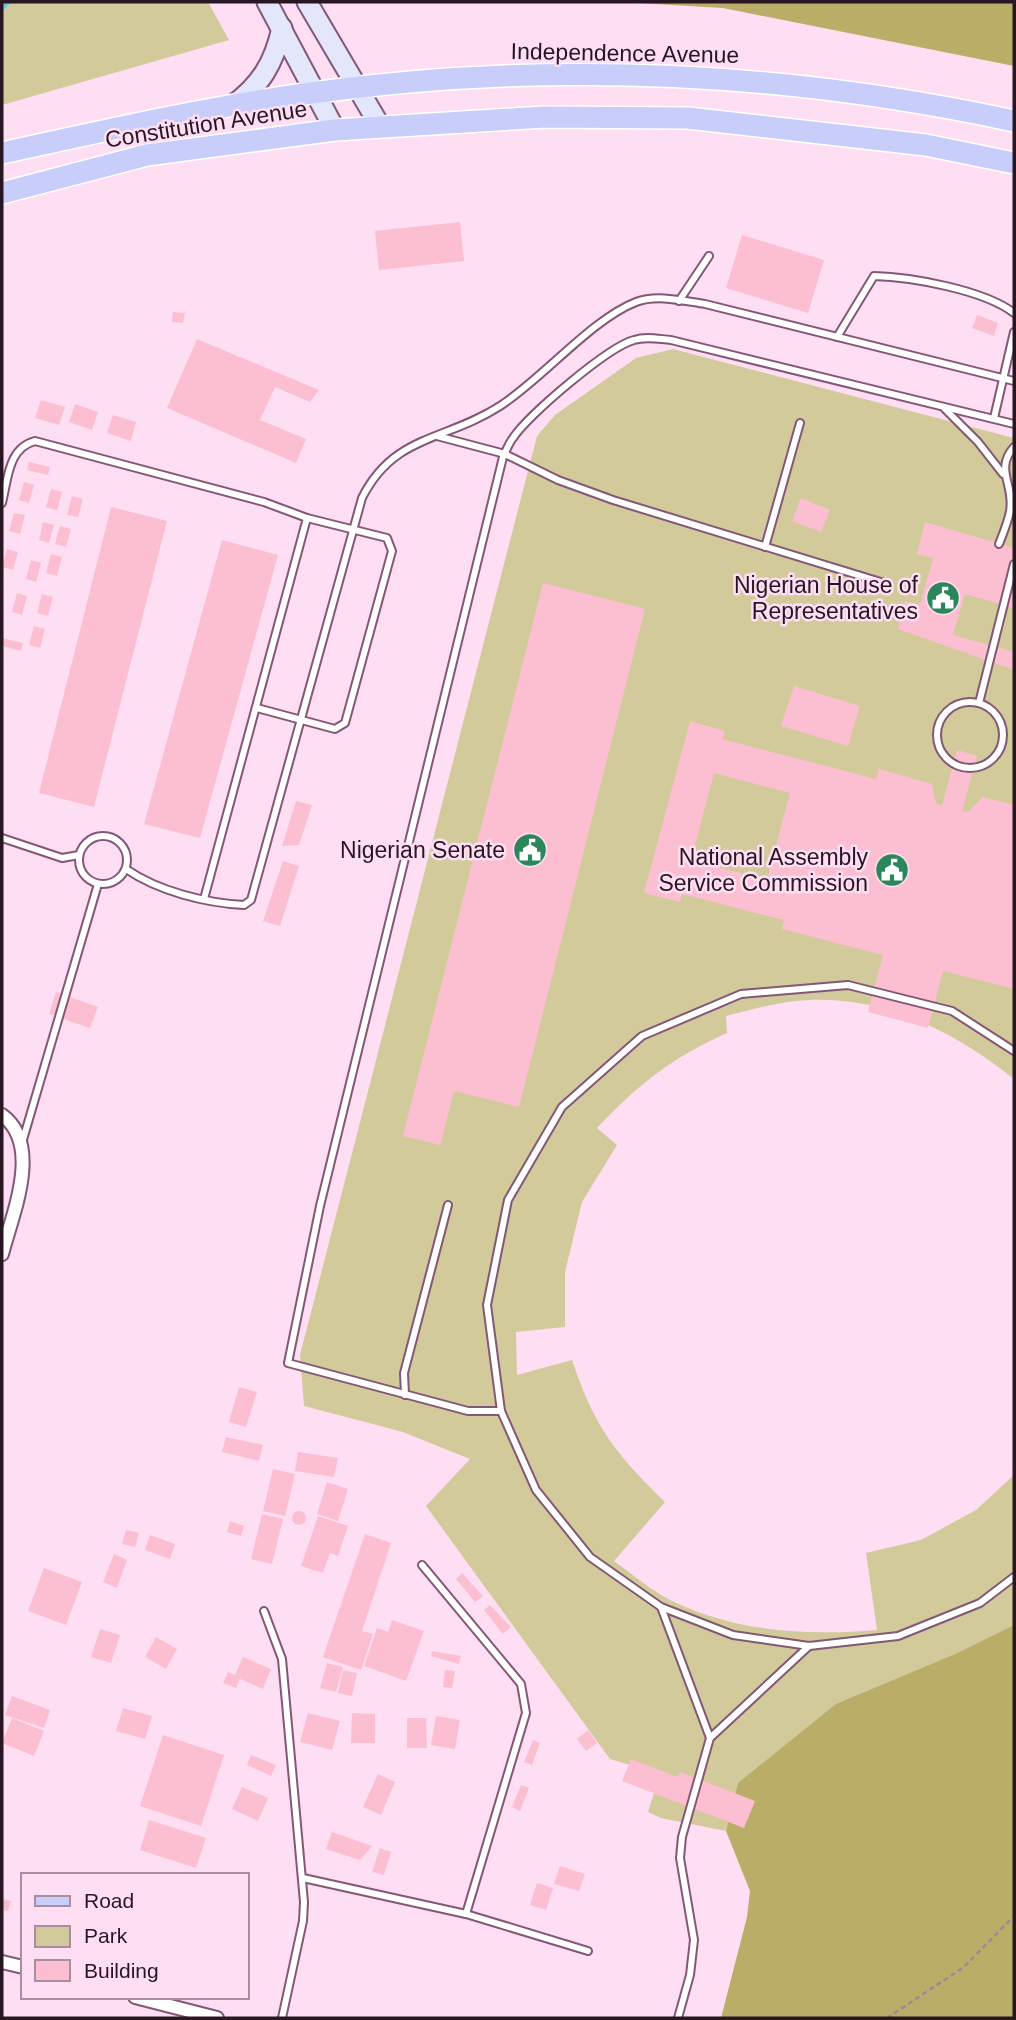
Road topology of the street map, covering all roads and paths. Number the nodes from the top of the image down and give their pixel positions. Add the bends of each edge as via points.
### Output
1 (267, 2) edge
2 (307, 2) edge
3 (282, 28) junction
4 (358, 88) junction
5 (317, 92) junction
6 (230, 108) junction
7 (1014, 121) edge
8 (380, 126) junction
9 (335, 130) junction
10 (2, 153) edge
11 (1014, 163) edge
12 (2, 193) edge
13 (709, 256) dead end
14 (679, 301) junction
15 (1014, 313) edge
16 (1014, 332) edge
17 (837, 337) junction
18 (1002, 378) junction
19 (1014, 381) edge
20 (944, 408) junction
21 (994, 418) junction
22 (800, 423) dead end
23 (1014, 424) edge
24 (435, 436) junction
25 (1014, 447) edge
26 (505, 454) junction
27 (1003, 475) junction
28 (2, 503) edge
29 (1010, 511) junction
30 (307, 518) junction
31 (1014, 519) edge
32 (354, 528) junction
33 (999, 544) dead end
34 (765, 547) junction
35 (1014, 564) edge
36 (884, 583) dead end
37 (979, 703) junction
38 (257, 708) junction
39 (301, 720) junction
40 (2, 838) edge
41 (79, 855) junction
42 (126, 869) junction
43 (98, 884) junction
44 (204, 899) junction
45 (1014, 1051) edge
46 (2, 1115) edge
47 (22, 1145) junction
48 (448, 1205) dead end
49 (2, 1254) edge
50 (405, 1395) junction
51 (501, 1411) junction
52 (422, 1565) dead end
53 (1014, 1577) edge
54 (661, 1607) junction
55 (264, 1611) dead end
56 (809, 1646) junction
57 (710, 1738) junction
58 (303, 1878) junction
59 (466, 1914) junction
60 (1014, 1916) edge
61 (588, 1951) dead end
62 (2, 1962) edge
63 (21, 1967) edge
64 (143, 1999) edge
65 (217, 2018) edge
66 (282, 2018) edge
67 (678, 2018) edge
68 (887, 2018) edge

1 - 3 main road
2 - 4 main road
3 - 5 main road
3 - 6 main road via 275,57 263,77
4 - 5 main road, Constitution Avenue
4 - 7 main road, Independence Avenue via 547,75 694,75 814,86
4 - 8 main road
5 - 6 main road, Constitution Avenue
5 - 9 main road
6 - 10 main road, Constitution Avenue
8 - 9 main road, Constitution Avenue
8 - 11 main road via 544,117 688,118 926,145
9 - 12 main road, Constitution Avenue via 147,155
13 - 14 lane
14 - 17 lane
14 - 24 lane via 654,298 625,307 500,406
15 - 17 lane via 974,295 893,276 874,276
16 - 18 lane
17 - 18 lane
18 - 19 lane
18 - 21 lane
20 - 21 lane
20 - 26 lane via 645,337 609,353 531,416
20 - 27 lane
21 - 23 lane
22 - 34 lane
24 - 26 lane
24 - 32 lane via 388,460 373,476
25 - 27 lane via 1006,457
26 - 34 lane via 613,500
26 - 50 lane via 320,1206 289,1351 288,1363
27 - 29 lane
28 - 30 lane via 13,457 24,443 35,441 264,502
29 - 31 lane
29 - 33 lane
30 - 32 lane
30 - 38 lane
32 - 39 lane
32 - 39 lane via 387,538 392,551 349,715 342,727 335,729
34 - 36 lane
35 - 37 lane
37 - 37 lane via 957,704 941,720 938,742 949,761 959,766 982,766 998,753 1002,743 1001,723 989,707
38 - 39 lane
38 - 44 lane
39 - 44 lane via 251,900 244,905
40 - 41 lane via 62,858
41 - 42 lane via 96,836 110,836 127,852
41 - 43 lane via 81,871
42 - 43 lane via 114,882
42 - 44 lane via 144,882
43 - 47 lane
45 - 51 lane via 952,1011 848,985 741,993 642,1036 562,1107 508,1200 487,1305
46 - 47 street via 11,1121
47 - 49 street via 21,1182
48 - 50 lane via 404,1373
50 - 51 lane via 468,1411
51 - 54 lane via 536,1490 590,1557
52 - 59 lane via 521,1684 526,1700 526,1713
53 - 56 lane via 980,1603 898,1636
54 - 56 lane via 733,1635
54 - 57 lane
55 - 58 lane via 282,1659
56 - 57 lane
57 - 67 lane via 682,1837 680,1858 694,1940
58 - 59 lane
58 - 66 lane via 303,1922
59 - 61 lane
60 - 68 path via 964,1967
62 - 63 street
64 - 65 street

